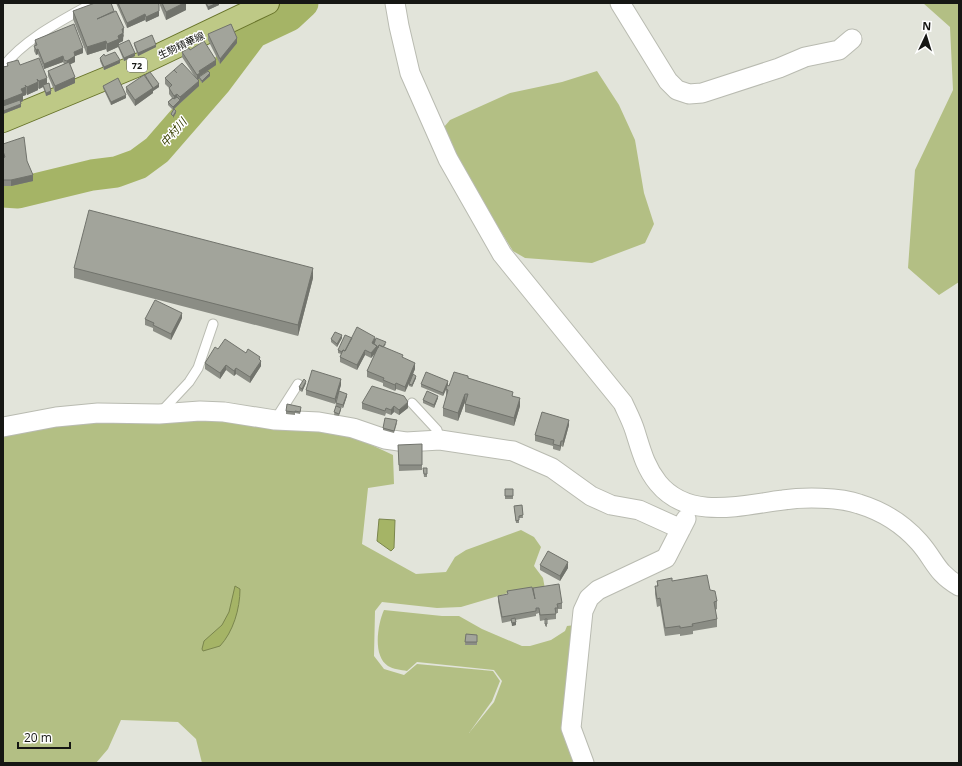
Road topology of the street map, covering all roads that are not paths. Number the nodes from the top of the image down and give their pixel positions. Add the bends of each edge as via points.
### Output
1 (93, 3) edge
2 (268, 3) edge
3 (396, 3) edge
4 (620, 3) edge
5 (852, 39) dead end
6 (3, 67) edge
7 (3, 121) edge
8 (213, 324) dead end
9 (298, 384) dead end
10 (412, 403) dead end
11 (159, 414) junction
12 (275, 420) junction
13 (3, 426) edge
14 (440, 440) junction
15 (693, 505) junction
16 (681, 529) junction
17 (959, 586) edge
18 (584, 763) edge

1 - 6 lane via 47,29 10,58
2 - 7 main road, 生駒精華線 / 72 via 136,66
3 - 15 street via 410,73 427,114 448,159 502,254 623,403 635,430 645,464 658,484 674,497
4 - 5 street via 668,80 677,90 689,94 702,93 779,68 804,57 839,50
8 - 11 lane via 198,368 189,382
9 - 12 lane
10 - 14 lane via 437,430
11 - 12 street via 224,412
11 - 13 street via 98,413
12 - 14 street via 319,422 406,442
14 - 16 street via 513,451 552,468 591,496 611,505 639,510
15 - 16 street
15 - 17 street via 728,509 813,498 857,503 886,514 904,527 920,543 936,568 948,580
16 - 18 street via 666,558 598,590 589,598 583,611 571,728

